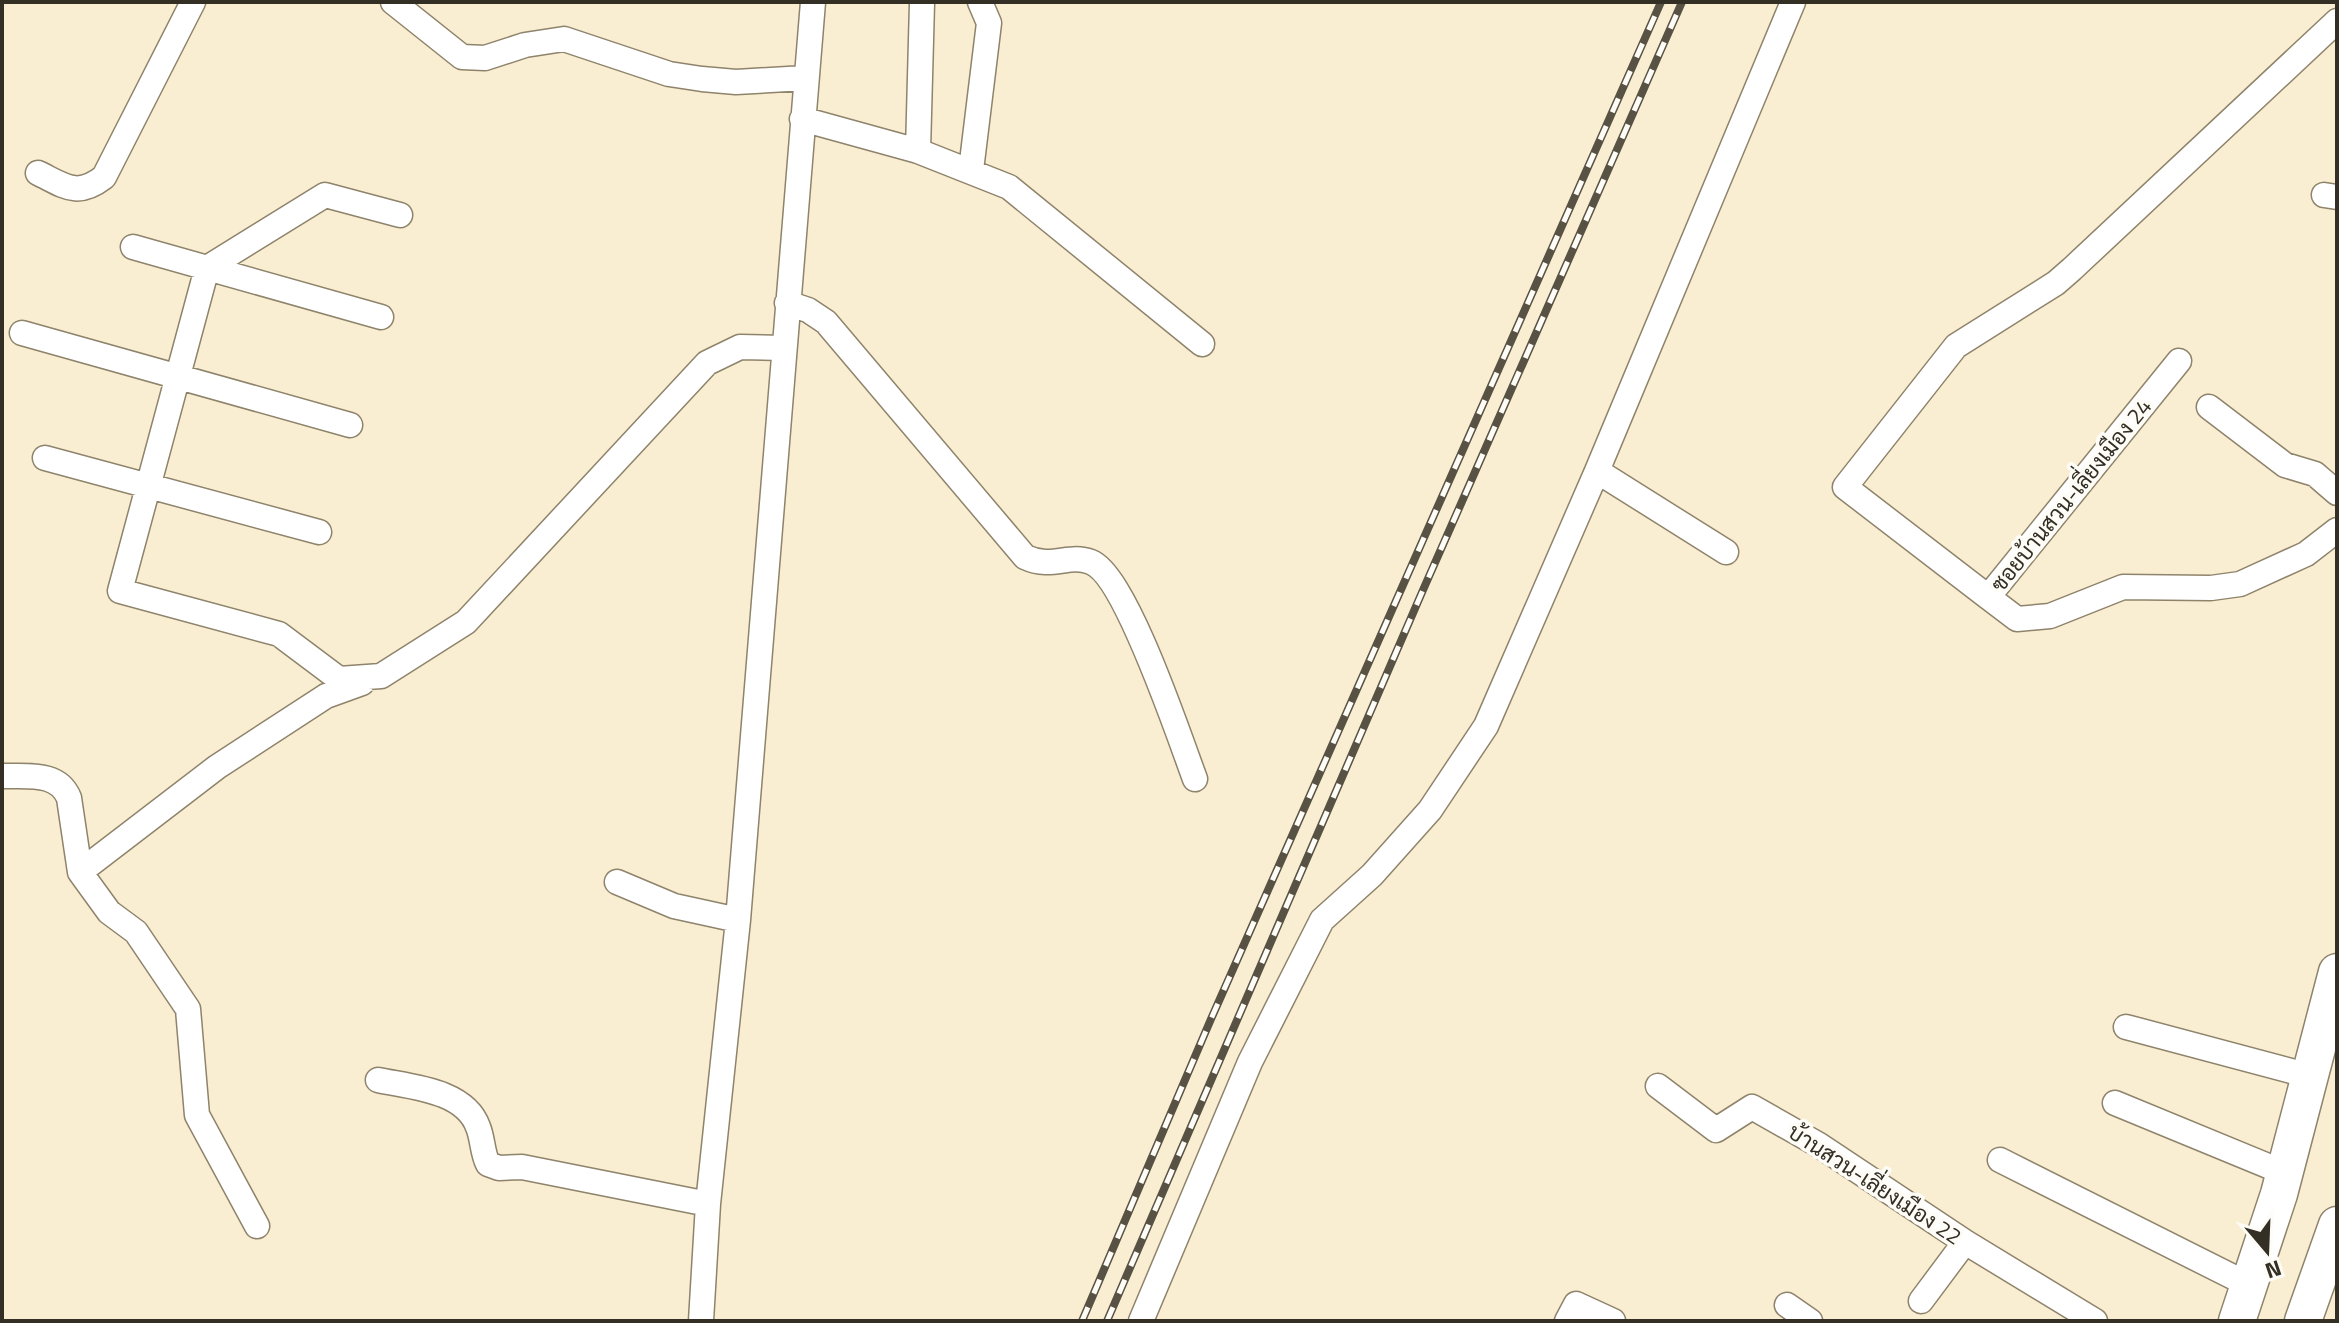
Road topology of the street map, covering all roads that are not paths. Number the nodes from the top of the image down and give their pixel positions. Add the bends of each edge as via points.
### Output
1 (193, 2) edge
2 (393, 2) edge
3 (980, 2) edge
4 (1793, 2) edge
5 (811, 3) edge
6 (922, 3) edge
7 (2337, 21) edge
8 (805, 78) junction
9 (802, 119) junction
10 (918, 151) junction
11 (971, 170) junction
12 (38, 173) dead end
13 (400, 215) dead end
14 (133, 247) dead end
15 (207, 268) junction
16 (787, 303) junction
17 (381, 317) dead end
18 (22, 333) dead end
19 (1202, 344) dead end
20 (783, 348) junction
21 (2179, 361) dead end
22 (177, 378) junction
23 (2209, 407) dead end
24 (350, 425) dead end
25 (45, 458) dead end
26 (1597, 471) junction
27 (148, 485) junction
28 (2337, 493) edge
29 (2337, 530) edge
30 (319, 532) dead end
31 (1726, 552) dead end
32 (1988, 597) junction
33 (381, 676) junction
34 (2, 776) edge
35 (1195, 779) dead end
36 (80, 872) junction
37 (617, 882) dead end
38 (738, 920) junction
39 (2337, 972) edge
40 (2126, 1027) dead end
41 (2310, 1076) junction
42 (378, 1080) dead end
43 (1658, 1086) dead end
44 (2115, 1103) dead end
45 (2000, 1160) dead end
46 (2285, 1173) junction
47 (708, 1204) junction
48 (2337, 1225) edge
49 (257, 1226) dead end
50 (1965, 1242) junction
51 (2249, 1285) junction
52 (1921, 1301) dead end
53 (1787, 1305) dead end
54 (701, 1321) edge
55 (1141, 1321) edge
56 (1567, 1321) edge
57 (1613, 1321) edge
58 (1810, 1321) edge
59 (2095, 1321) edge
60 (2237, 1321) edge
61 (2303, 1321) edge

1 - 12 street via 104,177 91,187 74,190
2 - 8 street via 462,57 485,58 564,39 669,74 736,82
3 - 11 street via 989,23
4 - 26 street
5 - 8 street
6 - 10 street
7 - 32 street via 2072,269 1956,346 1845,487
8 - 9 street
9 - 10 street
9 - 16 street
10 - 11 street
11 - 19 street via 1029,201
13 - 15 street via 325,195
14 - 15 street
15 - 17 street
15 - 22 street
16 - 20 street
16 - 35 street via 826,322 1025,557 1039,564 1078,559 1094,563 1106,576 1137,627
18 - 22 street
20 - 33 street via 740,347 707,363 466,622
20 - 38 street
21 - 32 street, ซอยบ้านสวน-เลี่ยงเมือง 24
22 - 24 street
22 - 27 street
23 - 28 street via 2285,465 2315,474
25 - 27 street
26 - 31 street
26 - 55 street via 1486,726 1430,810 1372,875 1322,920 1250,1062
27 - 30 street
27 - 33 street via 120,591 279,634 339,679
29 - 32 street, ซอยบ้านสวน-เลี่ยงเมือง 24 via 2306,554 2240,584 2123,587 2050,616 2017,619
33 - 36 street via 326,696 229,759
34 - 36 street via 43,777 64,788
36 - 49 street via 109,912 136,932 188,1009 197,1115
37 - 38 street via 674,906
38 - 47 street
39 - 41 highway
40 - 41 street
41 - 46 highway
42 - 47 street via 454,1099 474,1118 488,1164
43 - 50 street, บ้านสวน-เลี่ยงเมือง 22 via 1716,1130 1752,1107
44 - 46 street
45 - 51 street
46 - 51 highway
47 - 54 street
48 - 61 highway
50 - 52 street
50 - 59 street, บ้านสวน-เลี่ยงเมือง 22
51 - 60 highway
53 - 58 street
56 - 57 street via 1576,1304

